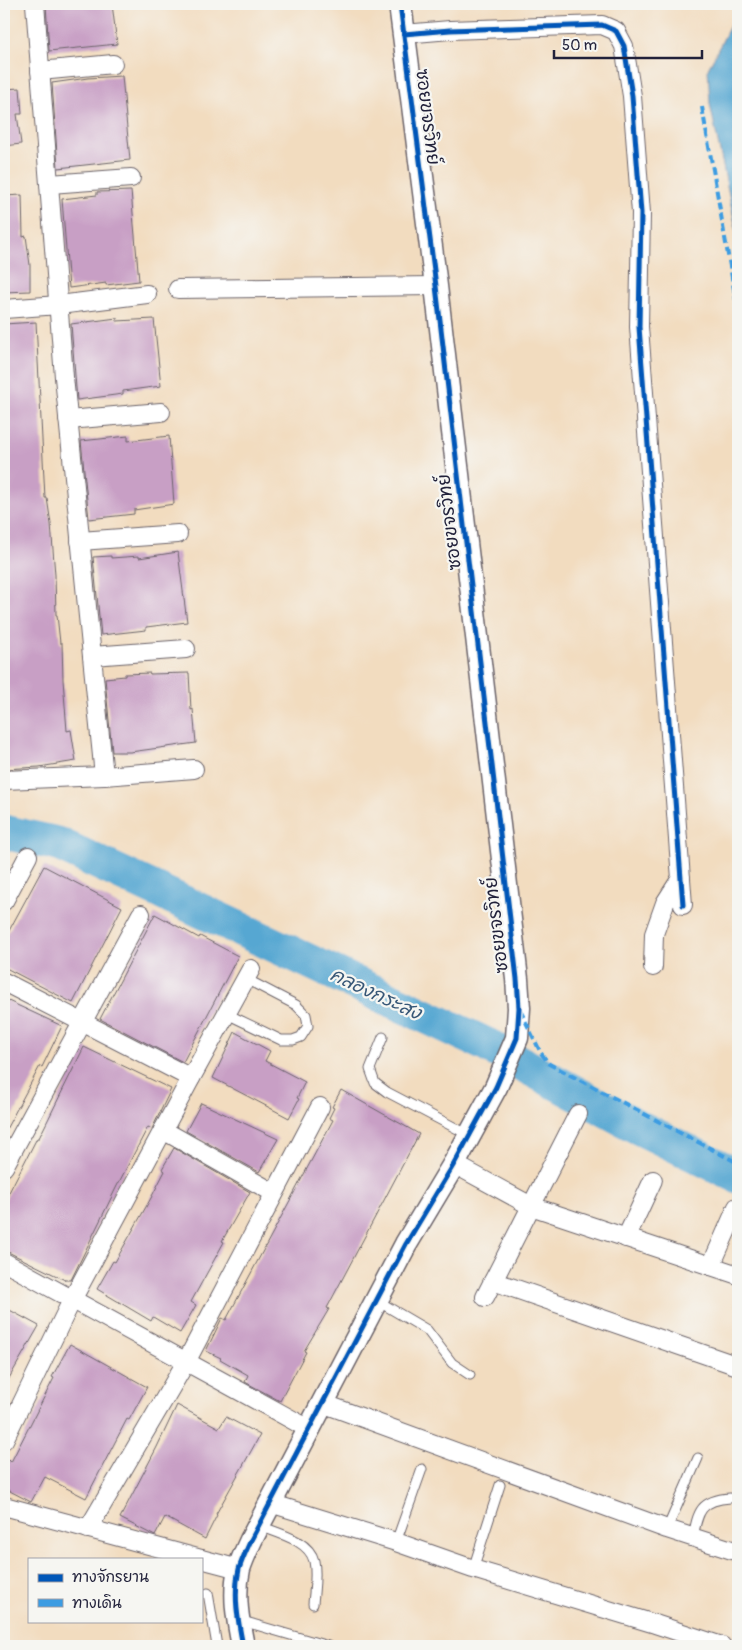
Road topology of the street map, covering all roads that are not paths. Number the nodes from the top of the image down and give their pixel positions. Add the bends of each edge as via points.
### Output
1 (34, 4) edge
2 (400, 4) edge
3 (404, 34) junction
4 (113, 64) dead end
5 (40, 71) junction
6 (131, 178) dead end
7 (50, 184) junction
8 (436, 286) junction
9 (178, 289) dead end
10 (147, 294) dead end
11 (59, 305) junction
12 (4, 309) edge
13 (161, 412) dead end
14 (68, 420) junction
15 (178, 534) dead end
16 (80, 541) junction
17 (186, 649) dead end
18 (92, 656) junction
19 (194, 769) dead end
20 (104, 776) junction
21 (4, 780) edge
22 (28, 856) dead end
23 (681, 878) junction
24 (4, 901) edge
25 (682, 905) dead end
26 (140, 914) dead end
27 (653, 967) dead end
28 (249, 974) joint
29 (4, 982) edge
30 (227, 1014) junction
31 (82, 1022) junction
32 (383, 1037) dead end
33 (191, 1078) junction
34 (320, 1107) dead end
35 (578, 1114) dead end
36 (163, 1130) junction
37 (470, 1135) junction
38 (454, 1164) junction
39 (4, 1167) edge
40 (654, 1180) dead end
41 (274, 1194) junction
42 (530, 1206) junction
43 (737, 1207) dead end
44 (626, 1238) junction
45 (4, 1262) edge
46 (711, 1266) junction
47 (738, 1275) edge
48 (493, 1281) junction
49 (484, 1297) dead end
50 (72, 1300) junction
51 (376, 1300) junction
52 (186, 1362) junction
53 (738, 1366) edge
54 (470, 1375) dead end
55 (322, 1403) junction
56 (309, 1429) junction
57 (4, 1440) edge
58 (698, 1458) dead end
59 (422, 1469) dead end
60 (500, 1485) dead end
61 (730, 1498) dead end
62 (270, 1503) junction
63 (4, 1506) edge
64 (258, 1526) junction
65 (88, 1529) junction
66 (667, 1529) junction
67 (693, 1538) junction
68 (396, 1542) junction
69 (738, 1552) edge
70 (197, 1558) edge
71 (202, 1559) edge
72 (240, 1569) junction
73 (474, 1569) junction
74 (208, 1593) dead end
75 (313, 1604) dead end
76 (238, 1619) junction
77 (217, 1646) edge
78 (243, 1646) edge
79 (328, 1646) edge
80 (722, 1646) edge

1 - 5 street
2 - 3 street, ซอยขจรวิทย์
3 - 8 street, ซอยขจรวิทย์
3 - 23 street via 602,25 616,31 624,46 632,96 641,213 640,327
4 - 5 street
5 - 7 street
6 - 7 street
7 - 11 street
8 - 9 street
8 - 37 street, ซอยขจรวิทย์ via 519,1008 516,1038 496,1087
10 - 11 street
11 - 12 street
11 - 14 street
13 - 14 street
14 - 16 street
15 - 16 street
16 - 18 street
17 - 18 street
18 - 20 street
19 - 20 street
20 - 21 street
22 - 24 street
23 - 25 street
23 - 27 street via 665,903 654,934
26 - 31 street
28 - 30 street
28 - 30 lane via 296,1006 306,1015 308,1026 301,1037 281,1040
29 - 31 street
30 - 33 street
31 - 33 street
31 - 39 street
32 - 37 lane via 370,1069 375,1083
33 - 36 street
34 - 41 street
35 - 42 street
36 - 41 street
36 - 50 street
37 - 38 street, ซอยขจรวิทย์
38 - 42 street
38 - 51 street, ซอยขจรวิทย์
40 - 44 street
41 - 52 street
42 - 44 street
42 - 48 street
43 - 46 street
44 - 46 street
45 - 50 street
46 - 47 street
48 - 49 street
48 - 53 street
50 - 52 street
50 - 57 street
51 - 54 lane via 427,1330 452,1363
51 - 55 street, ซอยขจรวิทย์
52 - 56 street
52 - 65 street
55 - 56 street, ซอยขจรวิทย์
55 - 66 street
56 - 62 street, ซอยขจรวิทย์
58 - 66 lane
59 - 68 lane
60 - 73 lane
61 - 67 lane via 706,1504 698,1515
62 - 64 street, ซอยขจรวิทย์
62 - 68 street
63 - 65 street
64 - 72 street, ซอยขจรวิทย์
64 - 75 lane via 302,1544 314,1559
65 - 70 street
66 - 67 street
67 - 69 street
68 - 73 street
71 - 72 street
72 - 76 street, ซอยขจรวิทย์ via 236,1594
73 - 80 street
74 - 77 lane
76 - 78 street, ซอยขจรวิทย์
76 - 79 lane

